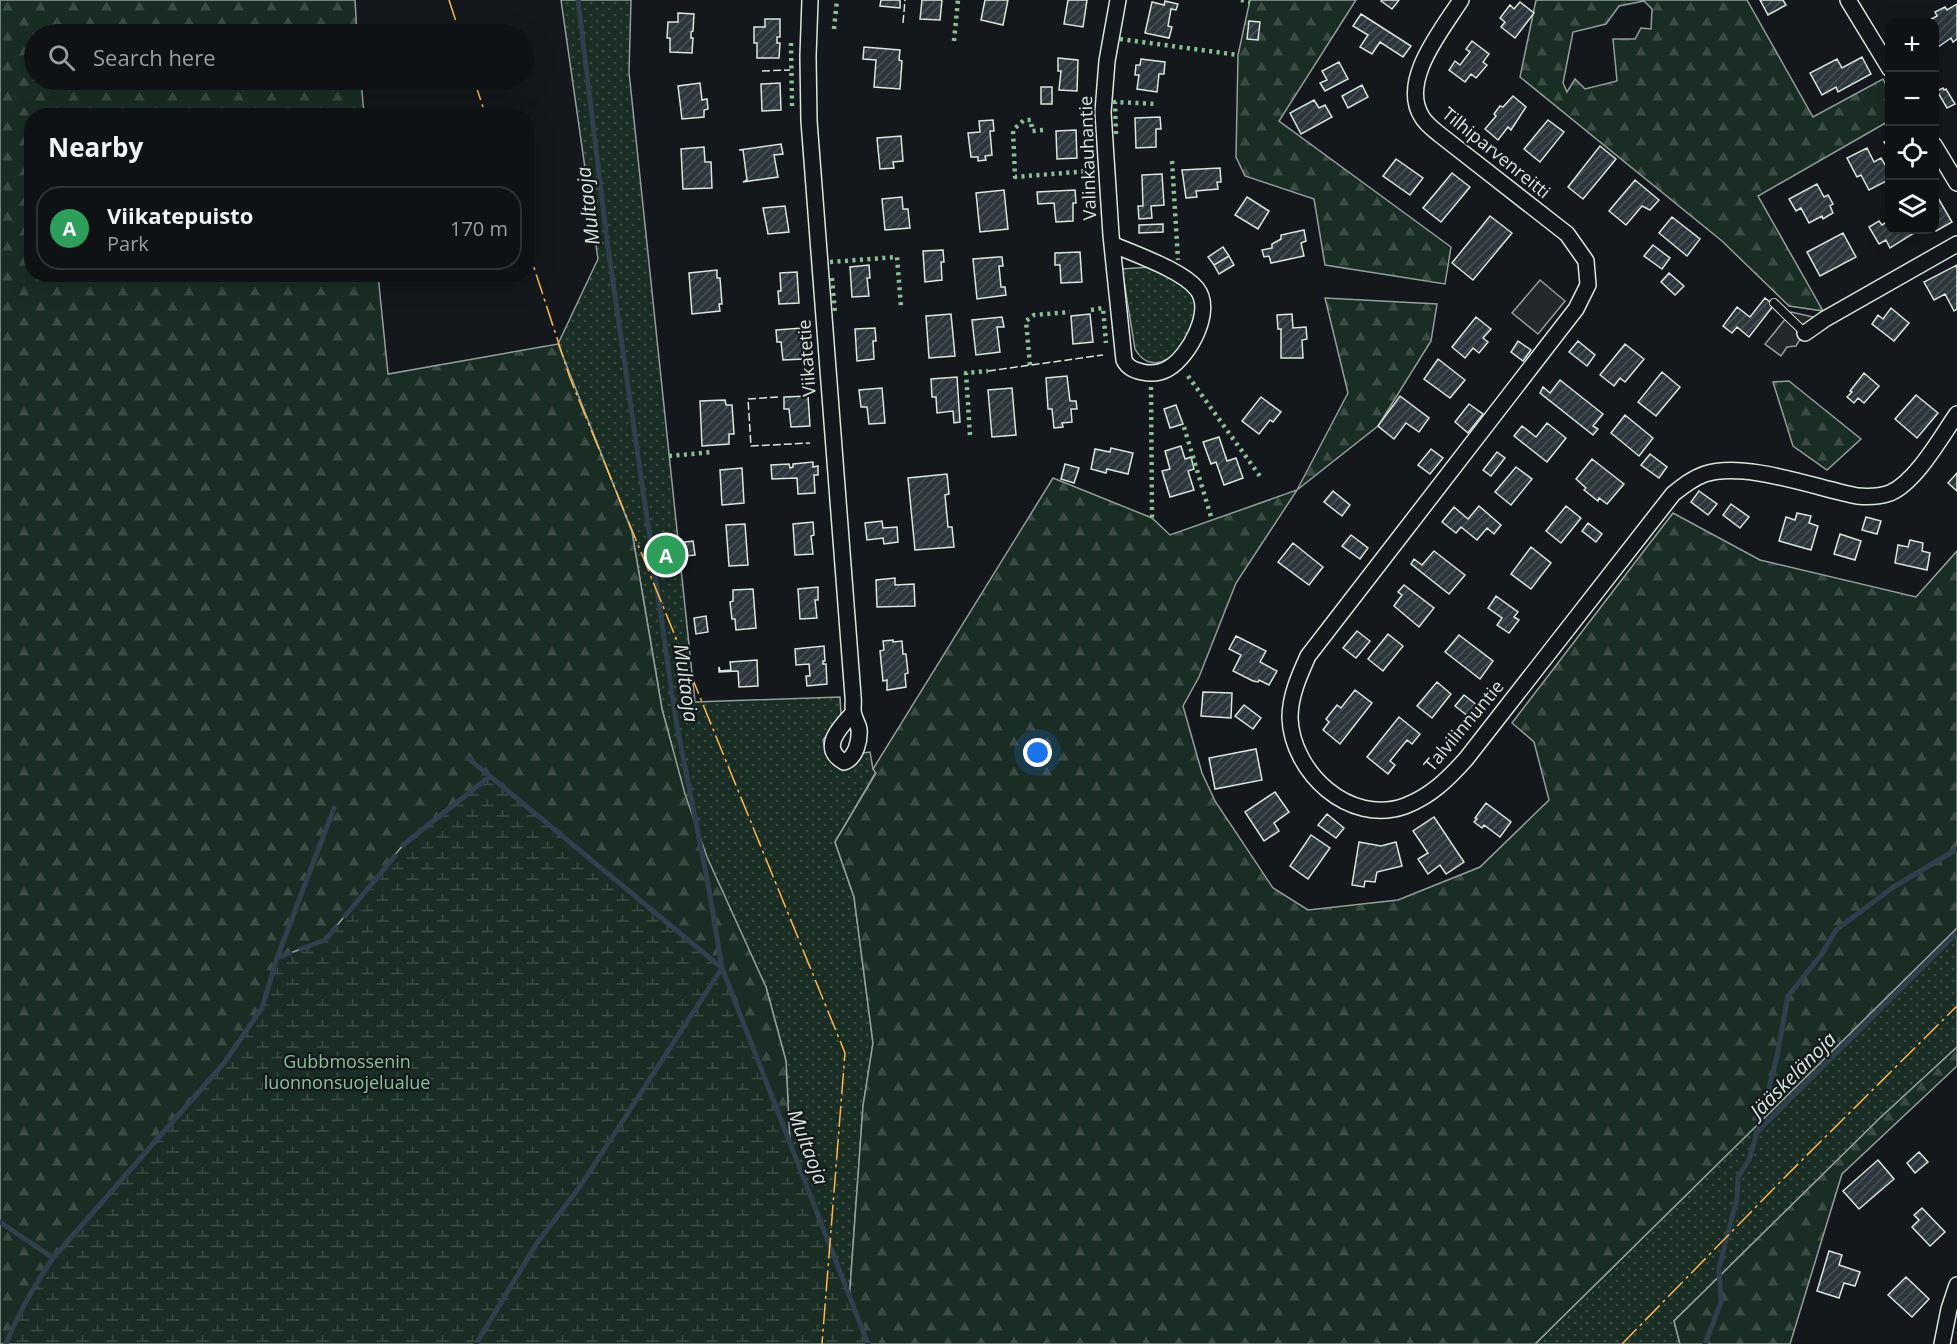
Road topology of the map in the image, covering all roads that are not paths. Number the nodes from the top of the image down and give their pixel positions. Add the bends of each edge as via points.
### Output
1 (810, 0) edge
2 (1118, 0) edge
3 (1461, 0) edge
4 (1848, 0) edge
5 (1885, 61) edge
6 (1939, 152) edge
7 (1957, 183) edge
8 (1112, 244) junction
9 (1957, 244) edge
10 (1584, 295) joint
11 (1774, 303) dead end
12 (1805, 333) joint
13 (1957, 414) edge
14 (853, 713) dead end
15 (1957, 1285) edge
16 (1942, 1344) edge

1 - 14 street, Viikatetie via 808,114
2 - 8 street, Valinkauhantie via 1103,112
3 - 10 street, Tilhiparvenreitti via 1418,74 1418,109 1439,134 1574,242 1586,261 1589,276
4 - 5 street
6 - 7 street
8 - 8 street, Valinkauhantie via 1124,360 1134,370 1151,374 1168,369 1195,337 1202,300 1197,289 1182,276
9 - 12 street
10 - 13 street, Talvilinnuntie via 1308,656 1295,687 1290,716 1296,747 1312,776 1350,804 1390,809 1417,801 1442,785 1683,486 1706,474 1745,471 1857,496 1884,495 1900,488 1917,470
11 - 12 lane
15 - 16 street

